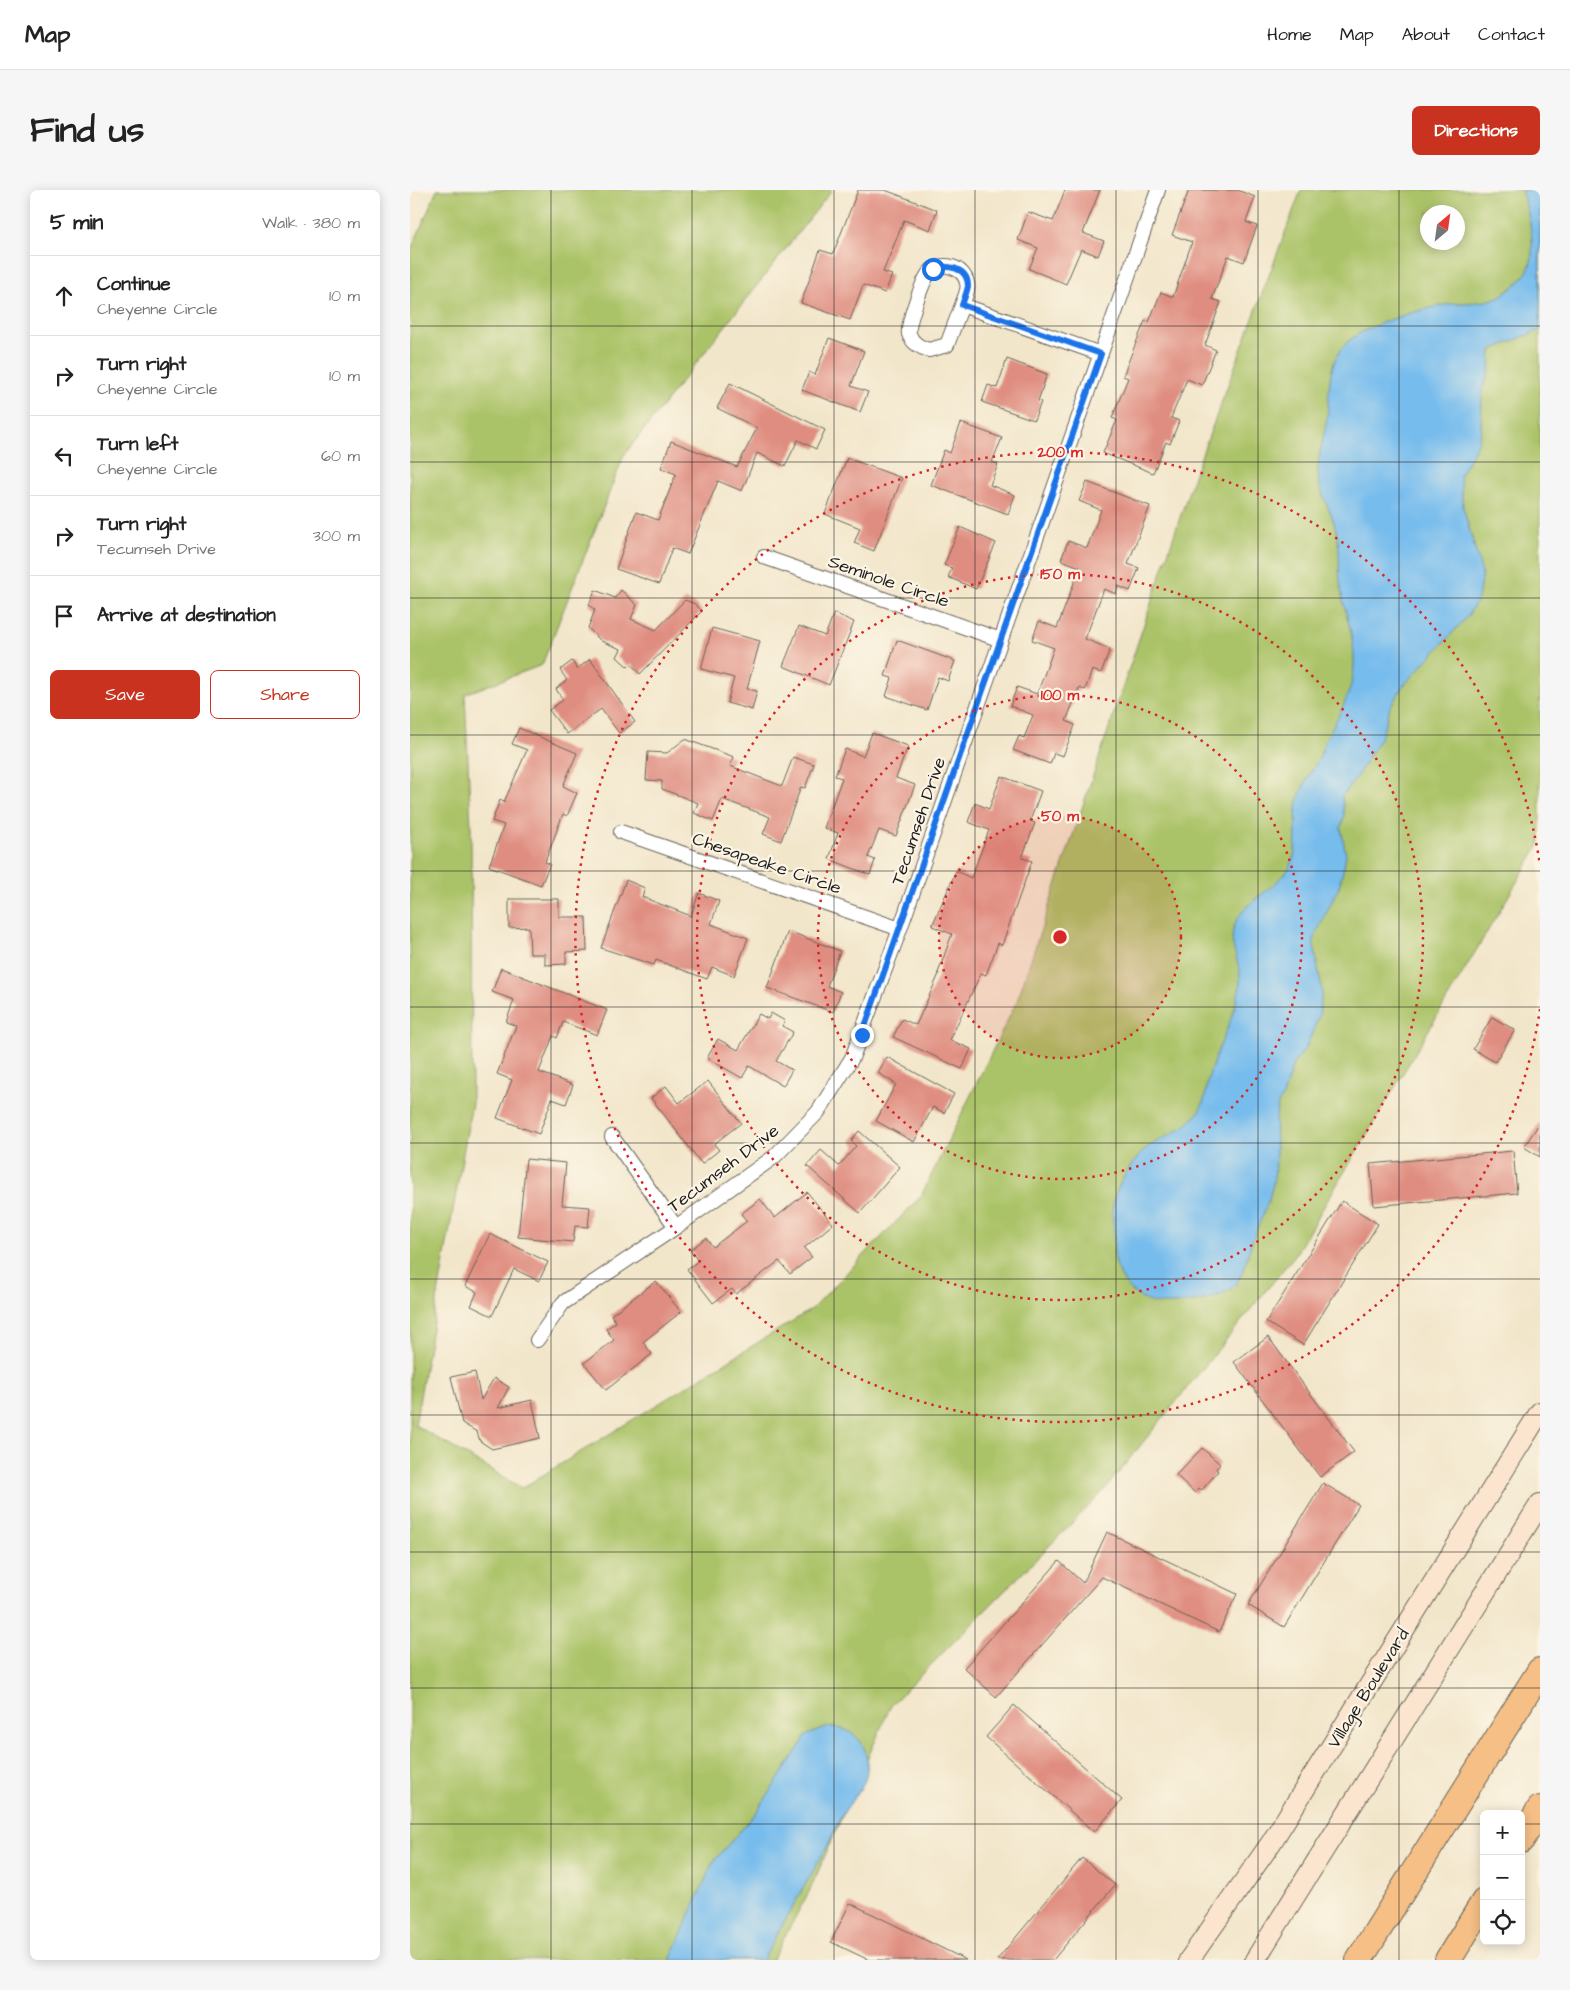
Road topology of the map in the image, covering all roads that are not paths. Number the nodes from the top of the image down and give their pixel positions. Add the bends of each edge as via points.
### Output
1 (1158, 190) edge
2 (962, 305) junction
3 (1101, 354) junction
4 (764, 557) dead end
5 (1001, 640) junction
6 (621, 832) dead end
7 (900, 929) junction
8 (612, 1137) dead end
9 (676, 1227) junction
10 (537, 1340) dead end
11 (1540, 1412) edge
12 (1540, 1504) edge
13 (1540, 1671) edge
14 (1540, 1810) edge
15 (1525, 1834) edge
16 (1480, 1908) edge
17 (1189, 1960) edge
18 (1255, 1960) edge
19 (1359, 1960) edge
20 (1448, 1960) edge

1 - 3 street, Tecumseh Drive
2 - 2 street via 947,345 929,350 913,341 910,322 925,279 933,269 954,267 964,276 968,284
2 - 3 street
3 - 5 street, Tecumseh Drive
4 - 5 street, Seminole Circle
5 - 7 street, Tecumseh Drive
6 - 7 street, Chesapeake Circle
7 - 9 street, Tecumseh Drive via 856,1051 818,1112 774,1157
8 - 9 street
9 - 10 street, Tecumseh Drive via 563,1303
11 - 17 street, Village Boulevard via 1271,1842
12 - 18 street
13 - 19 highway
14 - 15 highway
16 - 20 highway

